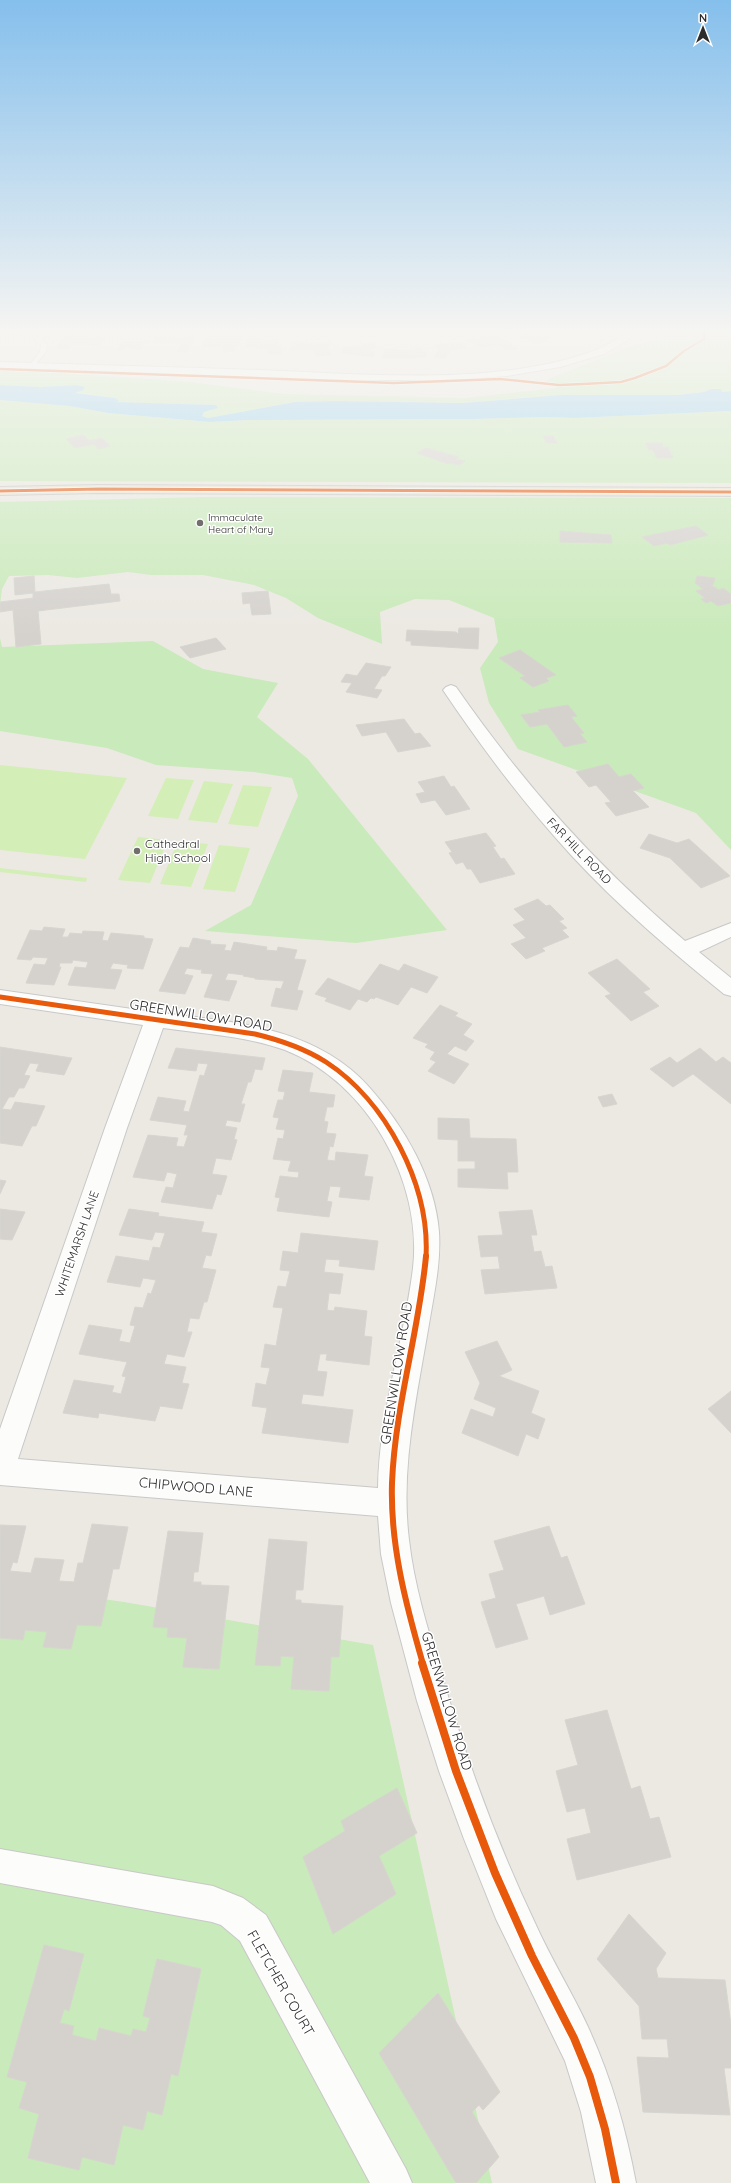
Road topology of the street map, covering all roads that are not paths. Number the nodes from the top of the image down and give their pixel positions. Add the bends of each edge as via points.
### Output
1 (0, 491) edge
2 (731, 492) edge
3 (451, 690) dead end
4 (731, 929) edge
5 (685, 951) junction
6 (731, 988) edge
7 (0, 997) edge
8 (156, 1019) junction
9 (0, 1470) edge
10 (391, 1503) junction
11 (0, 1866) edge
12 (392, 2183) edge
13 (616, 2183) edge

1 - 2 main road via 107,489
3 - 5 street, FAR HILL ROAD via 502,762 559,832
4 - 5 street
5 - 6 street, FAR HILL ROAD
7 - 8 street, GREENWILLOW ROAD
8 - 9 street, WHITEMARSH LANE via 116,1128
8 - 10 street, GREENWILLOW ROAD via 279,1040 307,1051 333,1066 361,1093 406,1161 416,1185 424,1216 426,1258 395,1456
9 - 10 street, CHIPWOOD LANE
10 - 13 street, GREENWILLOW ROAD via 405,1599 441,1728 489,1860 524,1940 576,2041 601,2114
11 - 12 street, FLETCHER COURT via 213,1904 225,1907 243,1918 253,1928

